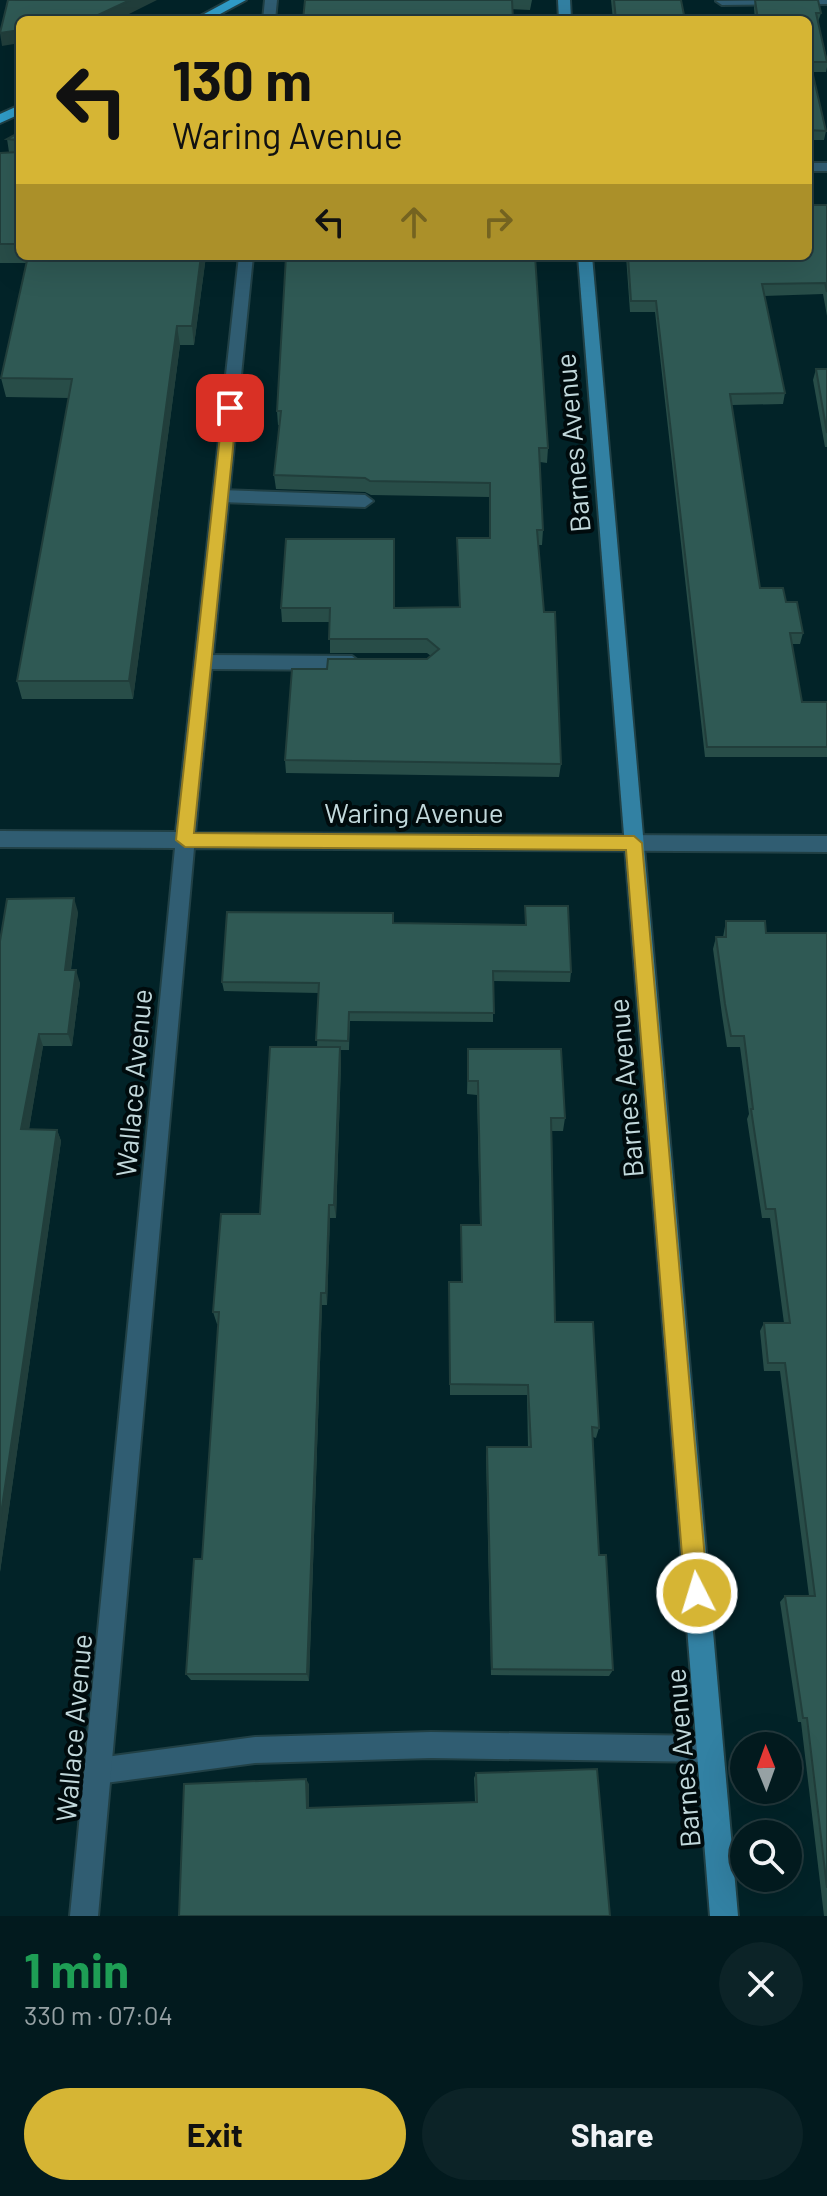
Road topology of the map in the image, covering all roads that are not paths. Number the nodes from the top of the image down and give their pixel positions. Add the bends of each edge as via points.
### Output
1 (240, 0) edge
2 (827, 0) edge
3 (722, 1) edge
4 (207, 16) edge
5 (246, 260) edge
6 (585, 260) edge
7 (221, 496) junction
8 (365, 501) edge
9 (204, 662) junction
10 (363, 663) edge
11 (0, 839) edge
12 (185, 840) junction
13 (634, 843) junction
14 (827, 844) edge
15 (710, 1749) junction
16 (98, 1771) junction
17 (84, 1916) edge
18 (724, 1916) edge

1 - 4 main road
2 - 3 street
5 - 7 street, Wallace Avenue
6 - 13 street, Barnes Avenue
7 - 8 street
7 - 9 street, Wallace Avenue
9 - 10 street
9 - 12 street, Wallace Avenue
11 - 12 street, Waring Avenue
12 - 13 street, Waring Avenue
12 - 16 street, Wallace Avenue
13 - 14 street, Waring Avenue
13 - 15 street, Barnes Avenue
15 - 16 street via 431,1745 255,1750
15 - 18 street, Barnes Avenue
16 - 17 street, Wallace Avenue

